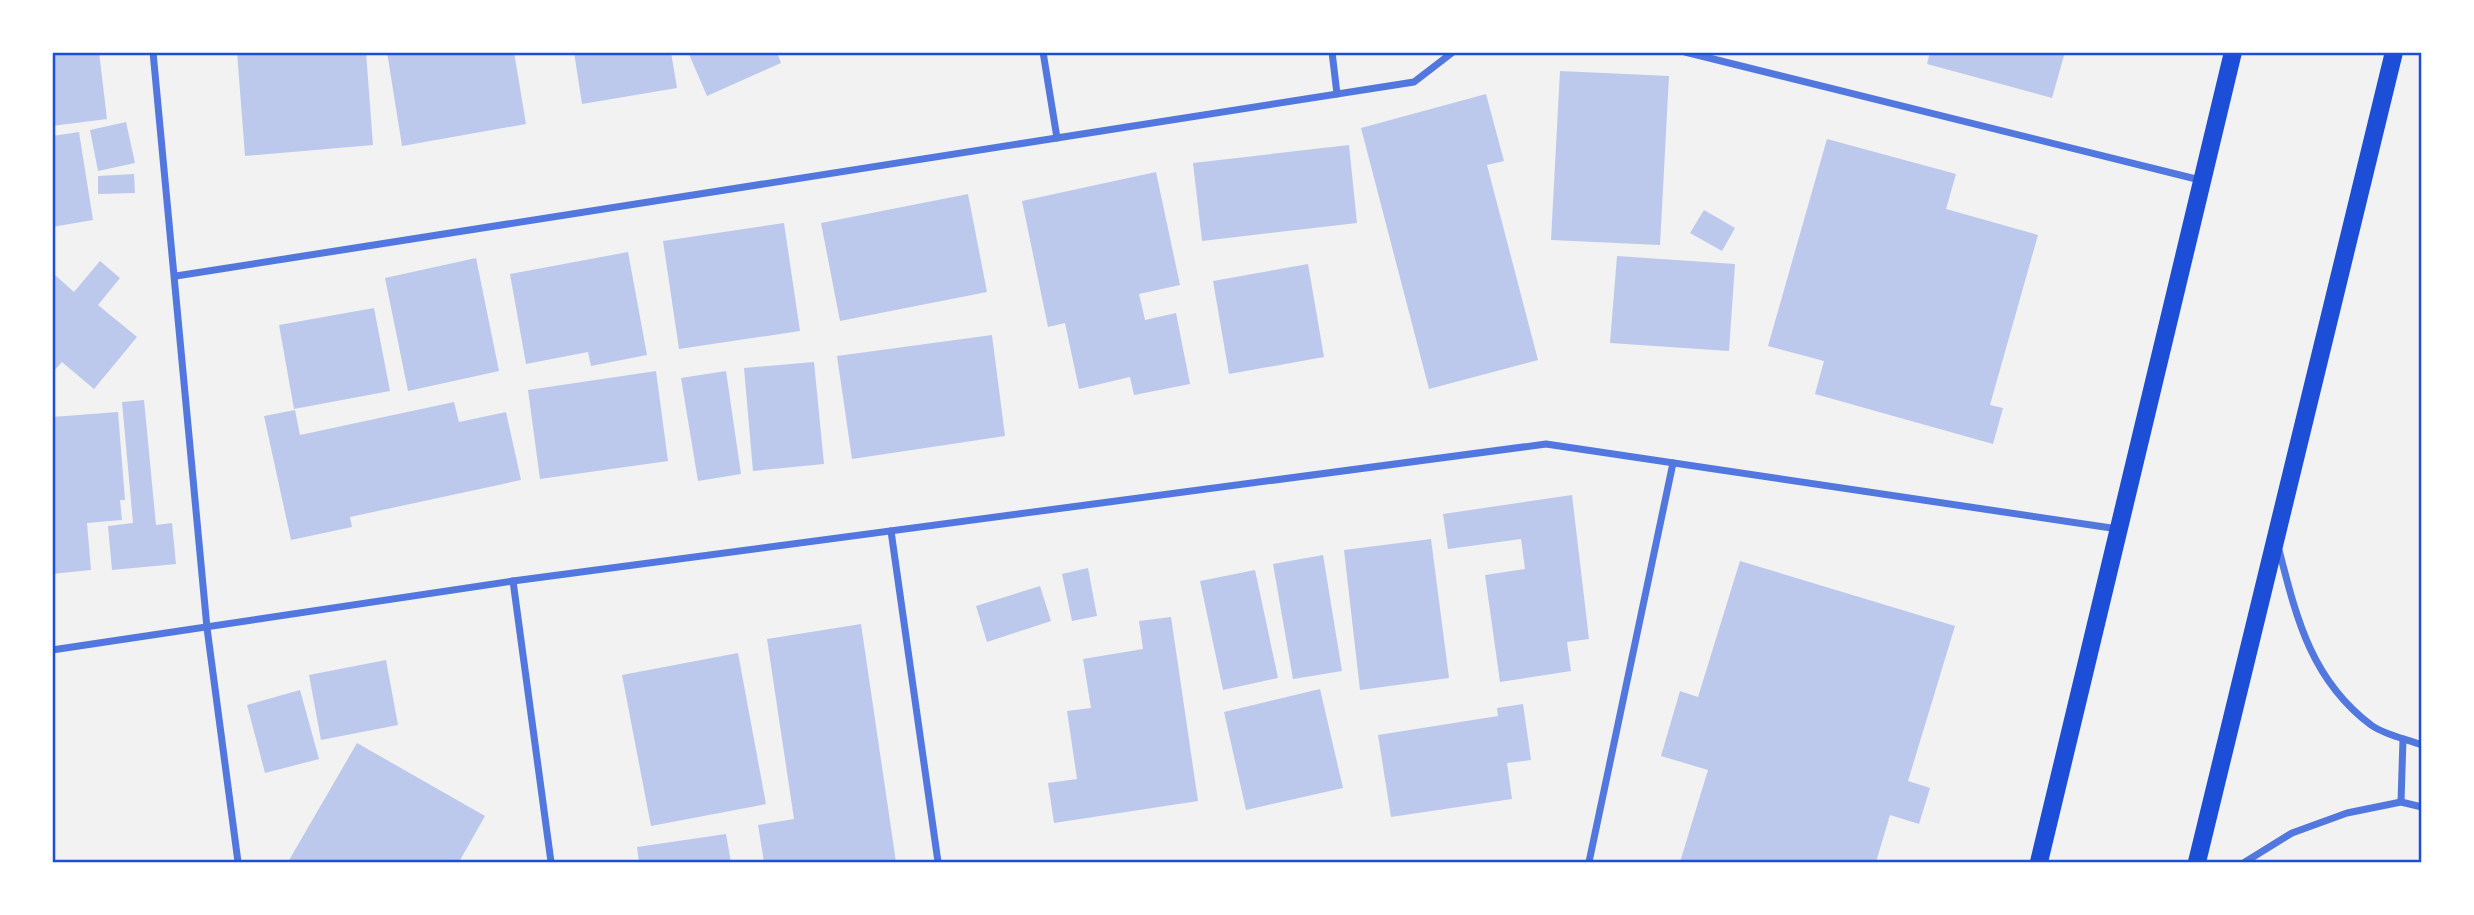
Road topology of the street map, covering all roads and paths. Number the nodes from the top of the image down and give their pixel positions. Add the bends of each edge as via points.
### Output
1 (153, 52) edge
2 (1043, 52) edge
3 (1332, 52) edge
4 (1453, 52) edge
5 (1685, 52) edge
6 (2233, 52) edge
7 (2394, 52) edge
8 (1336, 94) junction
9 (1057, 138) junction
10 (2203, 180) junction
11 (176, 276) junction
12 (1673, 463) junction
13 (2119, 529) junction
14 (891, 531) junction
15 (2276, 535) junction
16 (513, 581) junction
17 (207, 628) junction
18 (52, 650) edge
19 (2403, 739) junction
20 (2421, 739) edge
21 (2421, 745) edge
22 (2401, 802) junction
23 (2421, 807) edge
24 (238, 863) edge
25 (551, 863) edge
26 (939, 863) edge
27 (1589, 863) edge
28 (2039, 863) edge
29 (2197, 863) edge
30 (2245, 863) edge

1 - 11 street
2 - 9 street
3 - 8 street
4 - 8 street via 1414,82
5 - 10 street
6 - 10 main road
7 - 15 main road
8 - 9 street
9 - 11 street
10 - 13 main road
11 - 17 street
12 - 13 street
12 - 14 street via 1546,444
12 - 27 street
13 - 28 main road
14 - 16 street
14 - 26 street
15 - 19 street via 2306,647 2339,694 2373,726
15 - 29 main road
16 - 17 street
16 - 25 street
17 - 18 street
17 - 24 street
19 - 20 street
19 - 21 street
19 - 22 street
22 - 23 street
22 - 30 street via 2347,813 2292,833

